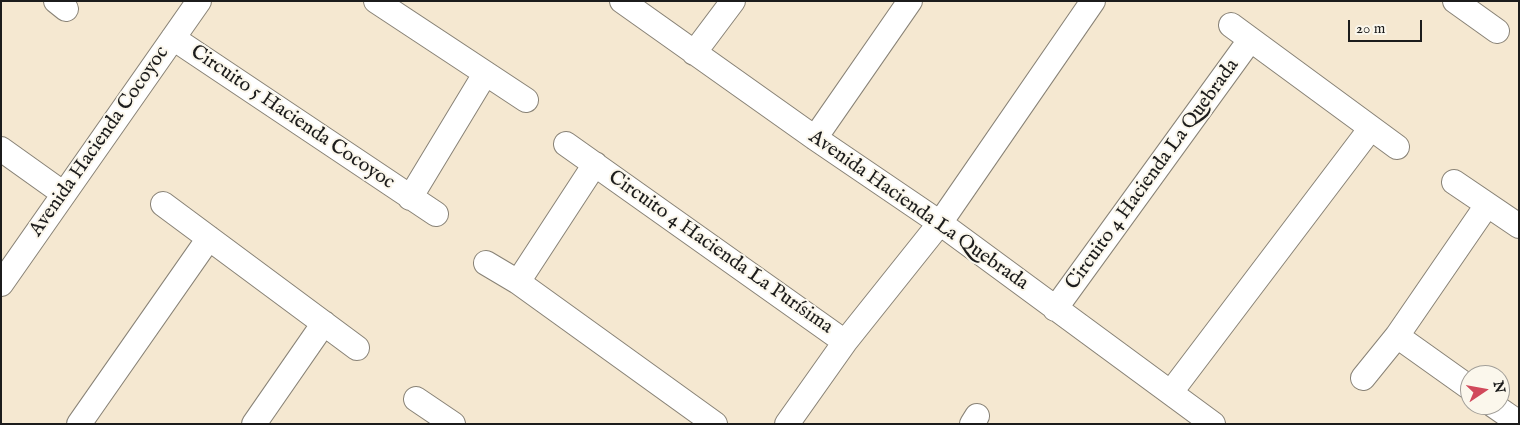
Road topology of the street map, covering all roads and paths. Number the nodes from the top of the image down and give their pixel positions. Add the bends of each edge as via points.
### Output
1 (199, 1) edge
2 (376, 1) edge
3 (622, 1) edge
4 (732, 1) edge
5 (910, 1) edge
6 (1093, 1) edge
7 (1459, 2) edge
8 (1231, 25) dead end
9 (1496, 31) dead end
10 (173, 38) junction
11 (1250, 40) junction
12 (694, 53) junction
13 (485, 74) junction
14 (526, 100) dead end
15 (1371, 128) junction
16 (814, 138) junction
17 (566, 144) dead end
18 (1397, 147) dead end
19 (1, 150) edge
20 (595, 164) junction
21 (1454, 182) dead end
22 (64, 194) junction
23 (410, 198) junction
24 (163, 204) dead end
25 (1487, 205) junction
26 (436, 214) dead end
27 (940, 223) junction
28 (1519, 226) edge
29 (210, 238) junction
30 (486, 263) dead end
31 (518, 282) junction
32 (1, 284) edge
33 (1055, 310) junction
34 (324, 323) junction
35 (1397, 336) junction
36 (845, 342) junction
37 (357, 348) dead end
38 (1363, 378) dead end
39 (1460, 381) edge
40 (1171, 392) junction
41 (416, 399) dead end
42 (1507, 415) edge
43 (442, 421) edge
44 (1519, 423) edge
45 (78, 424) edge
46 (254, 424) edge
47 (715, 424) edge
48 (787, 424) edge
49 (1212, 424) edge

1 - 10 street, Avenida Hacienda Cocoyoc
2 - 13 street
3 - 12 street, Avenida Hacienda La Quebrada
4 - 12 street
5 - 16 street
6 - 27 street
7 - 9 street
8 - 11 street, Circuito 4 Hacienda La Quebrada
10 - 22 street, Avenida Hacienda Cocoyoc
10 - 23 street, Circuito 5 Hacienda Cocoyoc
11 - 15 street, Circuito 4 Hacienda La Quebrada
11 - 33 street, Circuito 4 Hacienda La Quebrada
12 - 16 street, Avenida Hacienda La Quebrada
13 - 14 street
13 - 23 street, Circuito 5 Hacienda Cocoyoc
15 - 18 street, Circuito 4 Hacienda La Quebrada
15 - 40 street
16 - 27 street, Avenida Hacienda La Quebrada
17 - 20 street, Circuito 4 Hacienda La Purísima
19 - 22 street
20 - 31 street, Circuito 4 Hacienda La Purísima
20 - 36 street, Circuito 4 Hacienda La Purísima
21 - 25 street
22 - 32 street, Avenida Hacienda Cocoyoc
23 - 26 street, Circuito 5 Hacienda Cocoyoc
24 - 29 street
25 - 28 street
25 - 35 street
27 - 33 street, Avenida Hacienda La Quebrada
27 - 36 street
29 - 34 street
29 - 45 street
30 - 31 street
31 - 47 street
33 - 40 street, Avenida Hacienda La Quebrada
34 - 37 street
34 - 46 street
35 - 38 street
35 - 39 street
36 - 48 street
40 - 49 street, Avenida Hacienda La Quebrada
41 - 43 street
42 - 44 street

